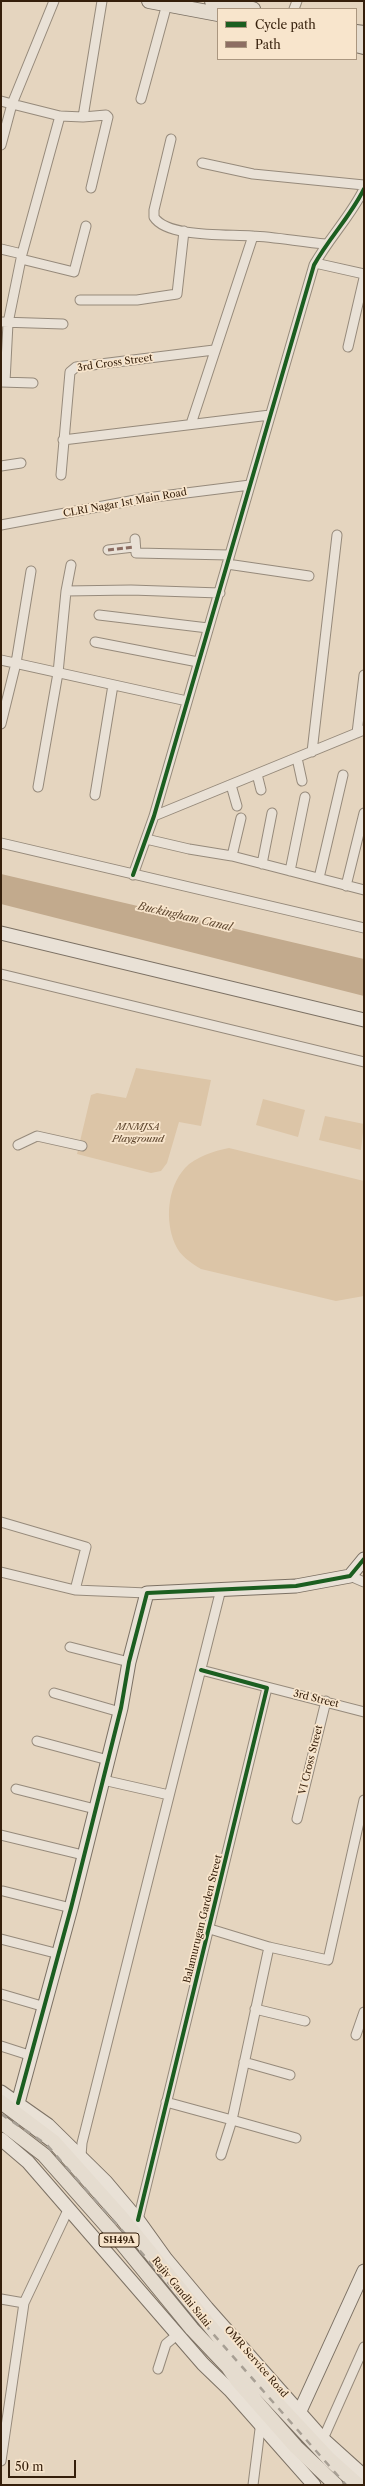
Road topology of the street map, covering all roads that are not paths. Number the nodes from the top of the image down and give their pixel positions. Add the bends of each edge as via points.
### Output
1 (54, 1) edge
2 (102, 1) edge
3 (149, 1) edge
4 (212, 1) edge
5 (167, 4) junction
6 (248, 8) edge
7 (217, 14) edge
8 (141, 99) dead end
9 (1, 100) edge
10 (12, 104) junction
11 (60, 116) junction
12 (83, 116) junction
13 (171, 139) dead end
14 (1, 146) edge
15 (202, 163) dead end
16 (364, 185) edge
17 (91, 188) dead end
18 (364, 190) edge
19 (86, 226) dead end
20 (184, 231) junction
21 (252, 236) junction
22 (326, 244) junction
23 (1, 249) edge
24 (22, 257) junction
25 (315, 263) junction
26 (364, 274) edge
27 (364, 278) edge
28 (80, 300) dead end
29 (5, 322) edge
30 (64, 324) dead end
31 (348, 347) dead end
32 (214, 350) junction
33 (3, 382) edge
34 (33, 383) dead end
35 (270, 415) junction
36 (191, 424) junction
37 (63, 440) junction
38 (21, 462) dead end
39 (1, 466) edge
40 (60, 475) dead end
41 (250, 484) junction
42 (1, 525) edge
43 (337, 535) dead end
44 (108, 550) dead end
45 (228, 560) junction
46 (71, 565) dead end
47 (31, 571) dead end
48 (309, 576) dead end
49 (66, 591) junction
50 (220, 593) junction
51 (99, 615) dead end
52 (208, 628) junction
53 (95, 642) dead end
54 (1, 660) edge
55 (198, 662) junction
56 (16, 663) junction
57 (58, 673) junction
58 (364, 675) edge
59 (113, 685) junction
60 (187, 701) junction
61 (1, 724) edge
62 (360, 732) edge
63 (312, 752) junction
64 (297, 758) junction
65 (257, 774) junction
66 (343, 775) dead end
67 (302, 781) dead end
68 (231, 785) junction
69 (38, 787) dead end
70 (261, 790) dead end
71 (95, 796) dead end
72 (305, 797) dead end
73 (237, 806) dead end
74 (272, 813) dead end
75 (364, 813) edge
76 (154, 816) junction
77 (241, 818) dead end
78 (146, 839) junction
79 (1, 843) edge
80 (232, 856) junction
81 (262, 864) junction
82 (290, 871) junction
83 (133, 875) junction
84 (320, 878) junction
85 (346, 886) junction
86 (364, 890) edge
87 (364, 928) edge
88 (1, 932) edge
89 (1, 974) edge
90 (364, 1020) edge
91 (364, 1062) edge
92 (18, 1145) dead end
93 (82, 1146) dead end
94 (1, 1522) edge
95 (364, 1559) edge
96 (1, 1572) edge
97 (350, 1576) junction
98 (364, 1582) edge
99 (221, 1589) junction
100 (75, 1590) junction
101 (146, 1593) junction
102 (70, 1647) dead end
103 (129, 1662) junction
104 (200, 1670) junction
105 (267, 1688) junction
106 (54, 1693) dead end
107 (326, 1701) junction
108 (120, 1712) junction
109 (364, 1712) edge
110 (37, 1740) dead end
111 (108, 1760) junction
112 (102, 1780) junction
113 (16, 1789) dead end
114 (169, 1795) junction
115 (364, 1800) edge
116 (94, 1809) junction
117 (297, 1819) dead end
118 (1, 1835) edge
119 (83, 1856) junction
120 (3, 1891) dead end
121 (71, 1908) junction
122 (210, 1929) junction
123 (1, 1939) edge
124 (269, 1947) junction
125 (59, 1954) junction
126 (1, 1994) edge
127 (45, 2007) junction
128 (255, 2009) junction
129 (364, 2012) edge
130 (304, 2020) dead end
131 (356, 2035) dead end
132 (1, 2046) edge
133 (32, 2056) junction
134 (244, 2062) junction
135 (290, 2075) dead end
136 (1, 2092) edge
137 (1, 2102) edge
138 (166, 2102) junction
139 (18, 2103) junction
140 (232, 2120) junction
141 (1, 2122) edge
142 (296, 2138) dead end
143 (1, 2139) edge
144 (221, 2155) dead end
145 (81, 2156) junction
146 (68, 2210) junction
147 (138, 2220) junction
148 (364, 2271) edge
149 (177, 2288) junction
150 (166, 2297) junction
151 (1, 2299) edge
152 (24, 2303) junction
153 (177, 2334) junction
154 (364, 2347) edge
155 (158, 2369) dead end
156 (300, 2411) junction
157 (262, 2418) junction
158 (323, 2439) junction
159 (1, 2461) edge
160 (364, 2476) edge
161 (253, 2485) edge
162 (314, 2485) edge
163 (336, 2485) edge
164 (358, 2485) edge

1 - 10 street
2 - 12 street
3 - 5 main road
4 - 6 main road
5 - 7 main road
5 - 8 street
9 - 10 street
10 - 11 street
10 - 14 street
11 - 12 street
11 - 24 street
12 - 17 street via 108,117
13 - 20 street via 154,217 162,225
15 - 16 street via 253,174
18 - 22 street via 354,208
19 - 24 street via 74,272
20 - 21 street
20 - 28 street via 177,294 137,300
21 - 22 street
21 - 32 street
22 - 25 street
23 - 24 street
24 - 29 street
25 - 26 street
25 - 35 street
27 - 31 street
29 - 30 street
29 - 33 street
32 - 36 street
32 - 37 street, 3rd Cross Street via 76,367 70,372
33 - 34 street
35 - 36 street
35 - 41 street
36 - 37 street
37 - 40 street, 3rd Cross Street
38 - 39 street
41 - 42 street, CLRI Nagar 1st Main Road via 146,498
41 - 45 street
43 - 63 street
44 - 45 street via 134,543 136,553
45 - 48 street
45 - 50 street
46 - 49 street
47 - 56 street
49 - 50 street
49 - 57 street
50 - 52 street
51 - 52 street
52 - 55 street
53 - 55 street
54 - 56 street
55 - 60 street
56 - 57 street
56 - 61 street
57 - 59 street
57 - 69 street
58 - 62 street
59 - 60 street
59 - 71 street
60 - 76 street
62 - 63 street
63 - 64 street
64 - 65 street
64 - 67 street
65 - 68 street
65 - 70 street
66 - 84 street
68 - 73 street
68 - 76 street
72 - 82 street
74 - 81 street
75 - 85 street
76 - 78 street
77 - 80 street
78 - 80 street
78 - 83 street
79 - 83 street
80 - 81 street
81 - 82 street
82 - 84 street
83 - 87 street
84 - 85 street
85 - 86 street
88 - 90 street
89 - 91 street
92 - 93 street via 37,1136
94 - 100 street via 86,1547
95 - 97 street
96 - 100 street
97 - 98 street
97 - 99 street via 296,1586
99 - 101 street
99 - 104 street
100 - 101 street
101 - 103 street
102 - 103 street
103 - 108 street
104 - 105 street
104 - 114 street
105 - 107 street, 3rd Street
105 - 122 street, Balamurugan Garden Street
106 - 108 street
107 - 109 street, 3rd Street
107 - 117 street, VI Cross Street
108 - 111 street
110 - 111 street
111 - 112 street
112 - 114 street
112 - 116 street
113 - 116 street
114 - 145 street via 82,2143
115 - 124 street via 328,1960
116 - 119 street
118 - 119 street
119 - 121 street
120 - 121 street
121 - 125 street
122 - 124 street
122 - 138 street, Balamurugan Garden Street
123 - 125 street
124 - 128 street
125 - 127 street
126 - 127 street
127 - 133 street
128 - 130 street
128 - 134 street
129 - 131 street
132 - 133 street
133 - 139 street
134 - 135 street
134 - 140 street
136 - 139 street, OMR Service Road
137 - 149 main road, Rajiv Gandhi Salai / SH49A via 53,2141 121,2218
138 - 140 street
138 - 147 street, Balamurugan Garden Street
139 - 145 street, OMR Service Road via 48,2125
140 - 142 street
140 - 144 street
141 - 150 main road, Rajiv Gandhi Salai / SH49A via 44,2156
143 - 146 street via 28,2162
145 - 147 street, OMR Service Road
146 - 152 street
146 - 153 street
147 - 156 street, OMR Service Road via 170,2264
148 - 156 street
149 - 150 main road
149 - 164 main road, Rajiv Gandhi Salai / SH49A via 295,2424
150 - 157 main road, Rajiv Gandhi Salai / SH49A
151 - 152 street
152 - 159 street
153 - 155 street via 166,2344
153 - 157 street
154 - 158 street
156 - 158 street, OMR Service Road
157 - 161 street
157 - 162 street
157 - 163 main road, Rajiv Gandhi Salai / SH49A via 296,2446
158 - 160 street, OMR Service Road

